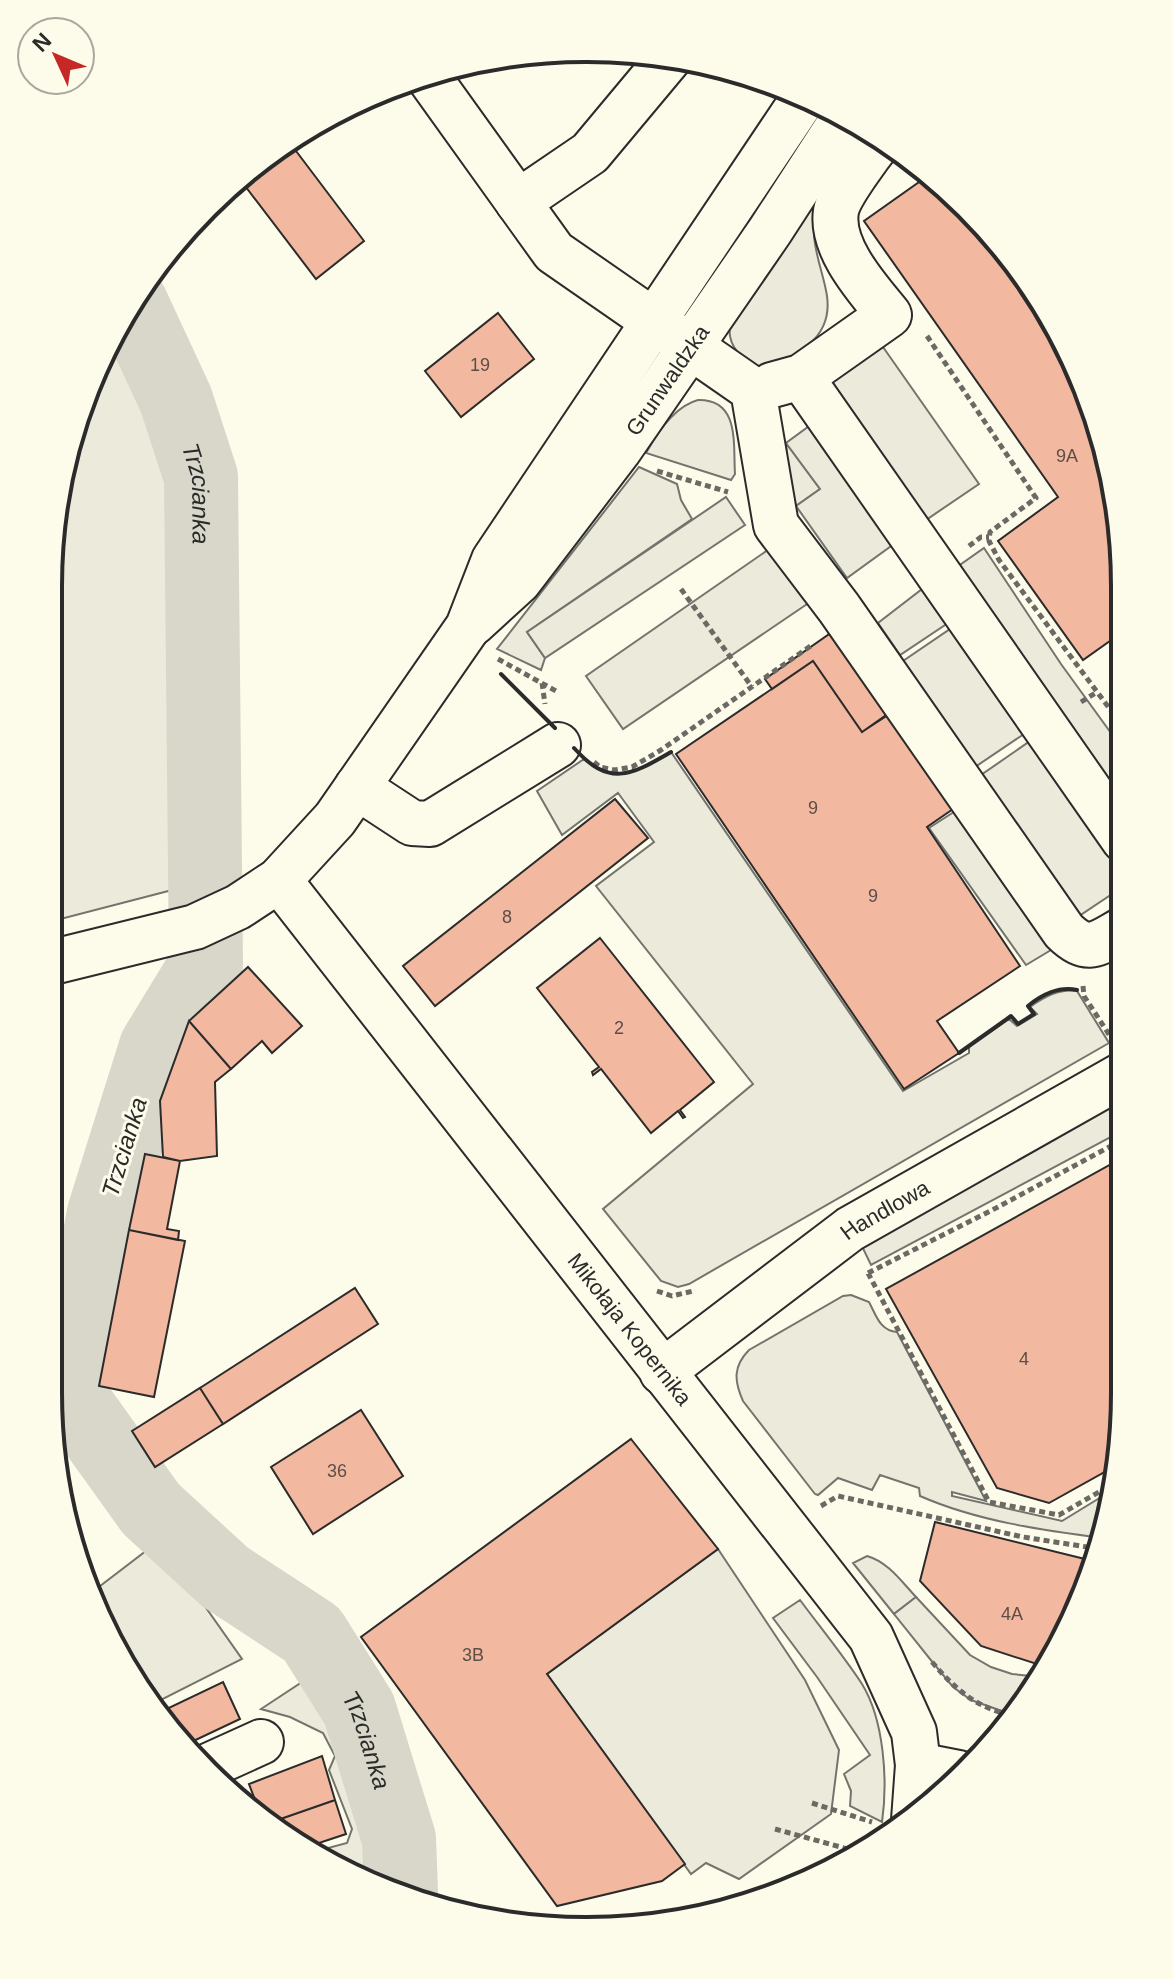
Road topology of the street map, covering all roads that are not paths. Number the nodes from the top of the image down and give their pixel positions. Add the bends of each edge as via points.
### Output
1 (663, 67) edge
2 (434, 85) edge
3 (799, 107) edge
4 (816, 115) edge
5 (837, 126) edge
6 (875, 148) edge
7 (518, 202) junction
8 (672, 332) junction
9 (801, 377) junction
10 (753, 390) junction
11 (564, 738) road end
12 (357, 787) junction
13 (1111, 821) edge
14 (279, 880) junction
15 (1111, 936) edge
16 (62, 960) edge
17 (1111, 1066) edge
18 (662, 1372) junction
19 (261, 1742) dead end
20 (218, 1765) edge
21 (938, 1769) edge
22 (916, 1801) edge

1 - 7 street via 590,153
2 - 7 street
3 - 8 street, Grunwaldzka
4 - 8 street
5 - 8 street, Grunwaldzka
6 - 9 street via 836,211 839,242 889,315
7 - 8 street via 554,252
8 - 10 street
8 - 12 street, Grunwaldzka via 619,450 477,640
9 - 10 street
9 - 13 street
10 - 15 street via 776,525 1064,931 1077,944 1093,946
11 - 12 street via 430,824 412,823
12 - 14 street, Grunwaldzka
14 - 16 street, Grunwaldzka via 195,927
14 - 18 street, Mikołaja Kopernika
17 - 18 street, Handlowa via 850,1229
18 - 21 street, Mikołaja Kopernika via 871,1637 914,1732
19 - 20 street
21 - 22 street, Mikołaja Kopernika

